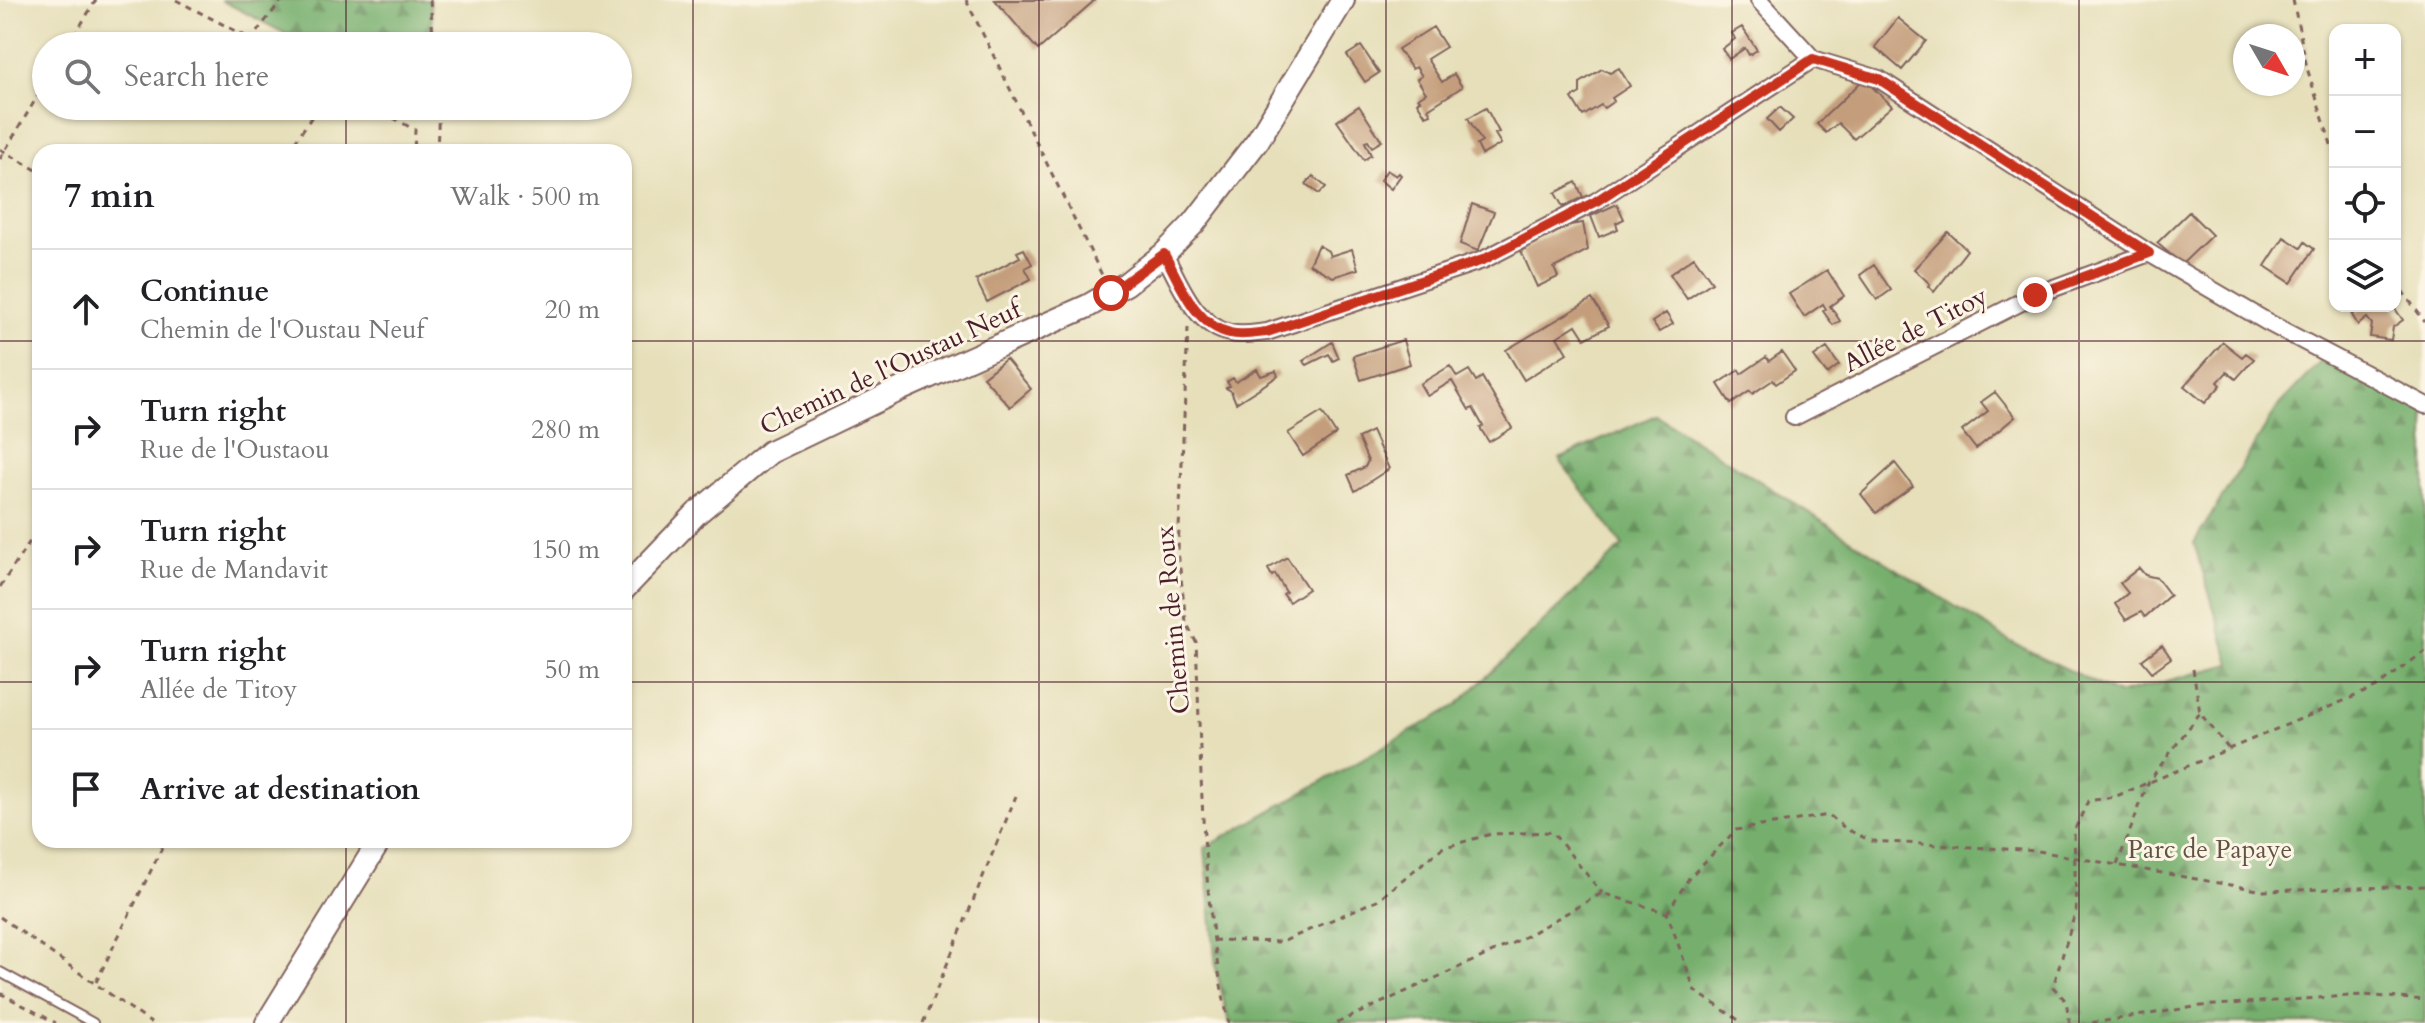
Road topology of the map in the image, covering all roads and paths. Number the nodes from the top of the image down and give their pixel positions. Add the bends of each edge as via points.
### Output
1 (96, 0) edge
2 (176, 0) edge
3 (282, 0) edge
4 (430, 0) edge
5 (966, 0) edge
6 (1343, 0) edge
7 (1759, 0) edge
8 (2293, 0) edge
9 (77, 32) edge
10 (238, 32) edge
11 (257, 32) edge
12 (433, 32) edge
13 (1813, 59) junction
14 (32, 104) edge
15 (310, 120) edge
16 (397, 120) edge
17 (438, 120) edge
18 (2329, 138) edge
19 (293, 144) edge
20 (414, 144) edge
21 (437, 144) edge
22 (2, 150) edge
23 (0, 159) edge
24 (32, 167) edge
25 (2149, 253) junction
26 (1164, 254) junction
27 (2401, 289) edge
28 (1111, 293) junction
29 (1195, 310) junction
30 (2425, 322) edge
31 (2425, 405) edge
32 (1794, 417) dead end
33 (32, 538) edge
34 (632, 581) edge
35 (0, 587) edge
36 (2425, 651) edge
37 (2193, 669) dead end
38 (2200, 713) junction
39 (2228, 748) junction
40 (2149, 781) junction
41 (1016, 796) dead end
42 (162, 848) edge
43 (375, 848) edge
44 (2074, 857) junction
45 (2117, 865) junction
46 (2425, 886) edge
47 (1602, 893) junction
48 (1667, 913) junction
49 (0, 917) edge
50 (1213, 940) junction
51 (0, 972) edge
52 (96, 982) junction
53 (0, 993) edge
54 (2425, 1000) edge
55 (53, 1022) edge
56 (93, 1023) edge
57 (151, 1023) edge
58 (267, 1023) edge
59 (923, 1023) edge
60 (1229, 1023) edge
61 (1337, 1023) edge
62 (1743, 1023) edge
63 (2070, 1023) edge
64 (2092, 1023) edge

1 - 9 path
2 - 10 path
3 - 11 path
4 - 12 path
5 - 28 path
6 - 26 street, Chemin de l'Oustau Neuf via 1258,140
7 - 13 street
8 - 18 path
13 - 25 street via 1879,79
13 - 29 street via 1595,202 1483,260 1267,332 1231,333 1212,326
14 - 22 path
15 - 19 path
16 - 20 path via 415,130
17 - 21 path
22 - 23 path
22 - 24 path
25 - 31 street
25 - 32 street, Allée de Titoy via 2035,295
26 - 28 street, Chemin de l'Oustau Neuf
26 - 29 street
27 - 30 path
28 - 34 street, Chemin de l'Oustau Neuf via 770,452 696,514
29 - 50 path, Chemin de Roux via 1187,331 1178,551 1186,622 1196,642
33 - 35 path
36 - 39 path via 2377,687
37 - 38 path
38 - 39 path
38 - 40 path
39 - 40 path
40 - 44 path via 2114,797 2088,801 2074,831
40 - 45 path
41 - 59 path
42 - 52 path
43 - 58 street
44 - 45 path
44 - 48 path via 1871,841 1829,815 1736,830 1689,878
44 - 63 path via 2076,910 2053,987 2066,1001
45 - 46 path via 2264,891
47 - 48 path
47 - 50 path via 1552,832 1491,834 1442,848 1377,900 1282,942
47 - 61 path via 1519,940
48 - 62 path via 1695,991
49 - 52 path
50 - 60 path, Chemin de Roux
51 - 56 lane
52 - 57 path
53 - 55 path
54 - 64 path via 2363,995 2201,1006

